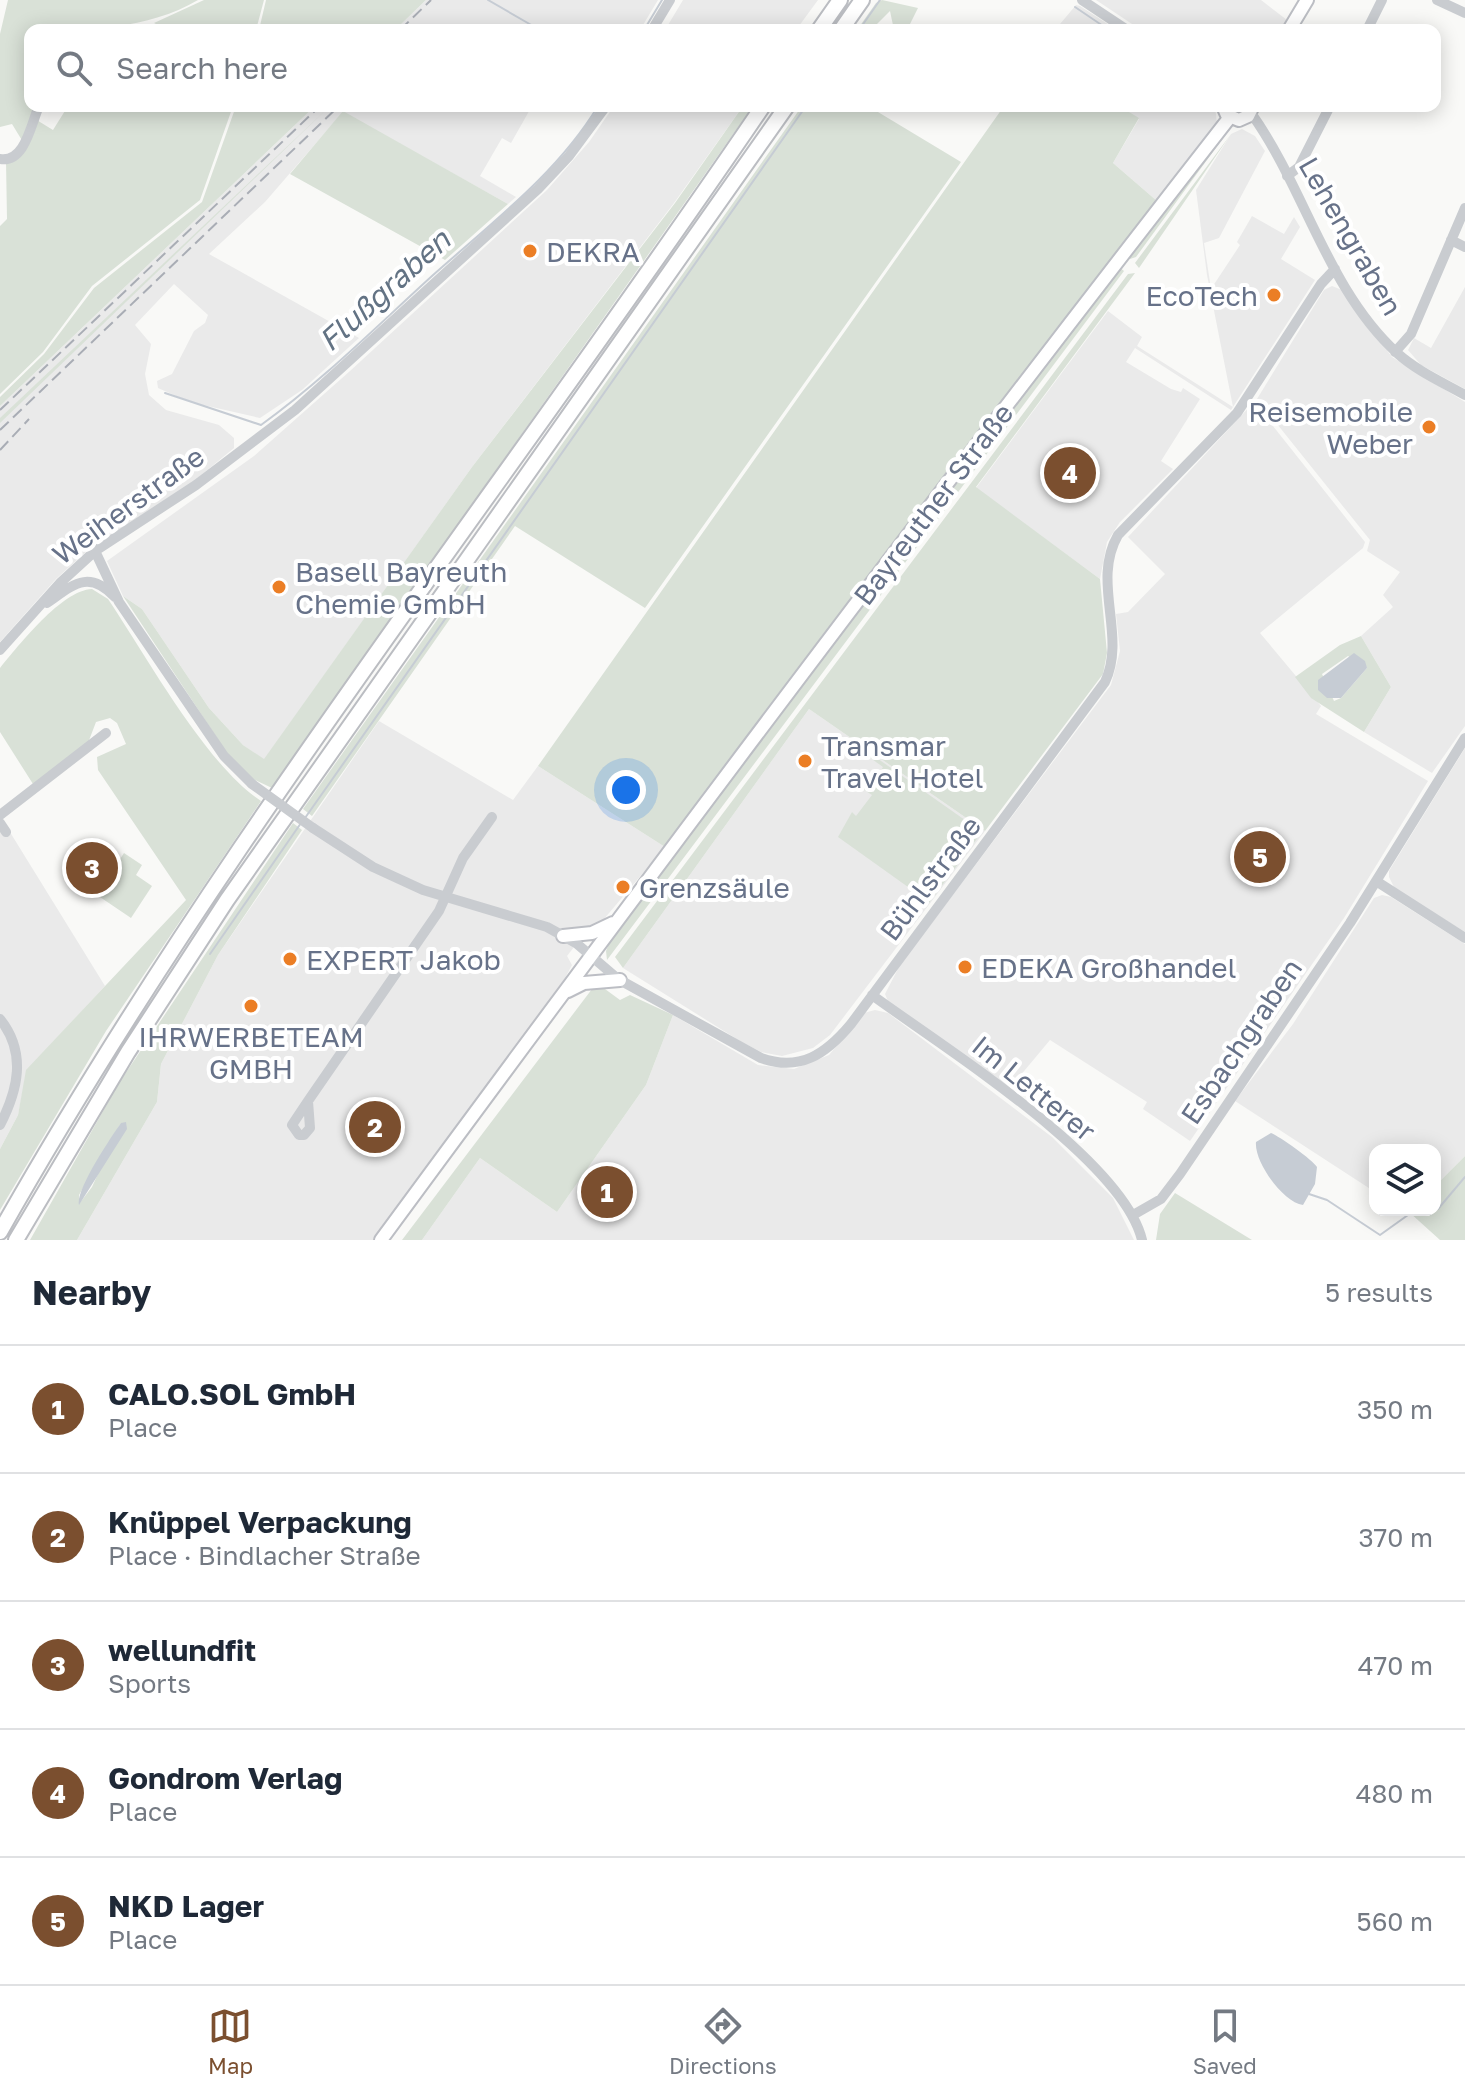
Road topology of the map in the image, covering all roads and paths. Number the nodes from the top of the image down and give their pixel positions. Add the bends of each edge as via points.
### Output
1 (670, 0) edge
2 (840, 0) edge
3 (862, 0) edge
4 (1082, 0) edge
5 (1307, 0) edge
6 (1382, 0) edge
7 (1437, 0) edge
8 (1465, 13) edge
9 (656, 24) edge
10 (823, 24) edge
11 (845, 24) edge
12 (1118, 24) edge
13 (1293, 24) edge
14 (1370, 24) edge
15 (37, 112) edge
16 (602, 112) edge
17 (759, 112) edge
18 (783, 112) edge
19 (1226, 112) edge
20 (1248, 112) edge
21 (1254, 112) edge
22 (1327, 112) edge
23 (0, 159) edge
24 (1287, 176) junction
25 (1465, 208) edge
26 (1451, 240) junction
27 (1465, 247) edge
28 (1335, 269) junction
29 (1395, 352) junction
30 (1465, 395) edge
31 (95, 551) junction
32 (119, 602) junction
33 (30, 615) junction
34 (0, 650) edge
35 (106, 733) dead end
36 (1465, 738) edge
37 (0, 815) edge
38 (492, 817) dead end
39 (1376, 881) junction
40 (445, 898) junction
41 (616, 922) junction
42 (563, 936) junction
43 (1465, 938) edge
44 (590, 956) junction
45 (620, 980) junction
46 (561, 995) junction
47 (872, 995) junction
48 (0, 1019) edge
49 (308, 1101) dead end
50 (0, 1125) edge
51 (1133, 1215) junction
52 (0, 1232) edge
53 (16, 1240) edge
54 (381, 1240) edge
55 (1142, 1240) edge

1 - 9 street
2 - 10 highway
3 - 11 highway
4 - 12 street
5 - 13 main road
6 - 14 street
7 - 8 street
15 - 23 street via 22,150
16 - 31 street, Weiherstraße via 538,189 295,410 209,476
17 - 52 highway via 208,895 115,1038
18 - 53 highway via 227,900
19 - 20 main road via 1239,120
19 - 41 main road, Bayreuther Straße
21 - 24 street, Lehengraben
22 - 24 street via 1299,167
24 - 28 street, Lehengraben
25 - 26 street
26 - 27 street
26 - 29 street via 1411,334
28 - 29 street, Lehengraben
28 - 47 street, Bühlstraße via 1237,413 1118,535 1107,571 1113,652 1105,682
29 - 30 street, Lehengraben
31 - 32 street, Bühlstraße
31 - 33 street, Weiherstraße
32 - 33 street via 100,584 79,582
32 - 40 street, Bühlstraße, bridge via 212,740 252,784 373,867
33 - 34 street, Weiherstraße
35 - 37 street
36 - 39 street, Esbachgraben
38 - 40 street via 463,858
39 - 43 street
39 - 51 street, Esbachgraben via 1174,1182 1153,1205
40 - 42 street, Bühlstraße
40 - 49 street
41 - 42 main road via 592,933
41 - 44 main road, Bayreuther Straße
42 - 44 street, Bühlstraße
44 - 45 street, Bühlstraße
44 - 46 main road, Bayreuther Straße
45 - 46 main road via 584,983
45 - 47 street, Bühlstraße via 777,1064 807,1061 828,1049
46 - 54 main road, Bayreuther Straße
47 - 51 street, Im Letterer via 1048,1128 1119,1193
48 - 50 street via 15,1046 19,1070 14,1097
51 - 55 street, Im Letterer

